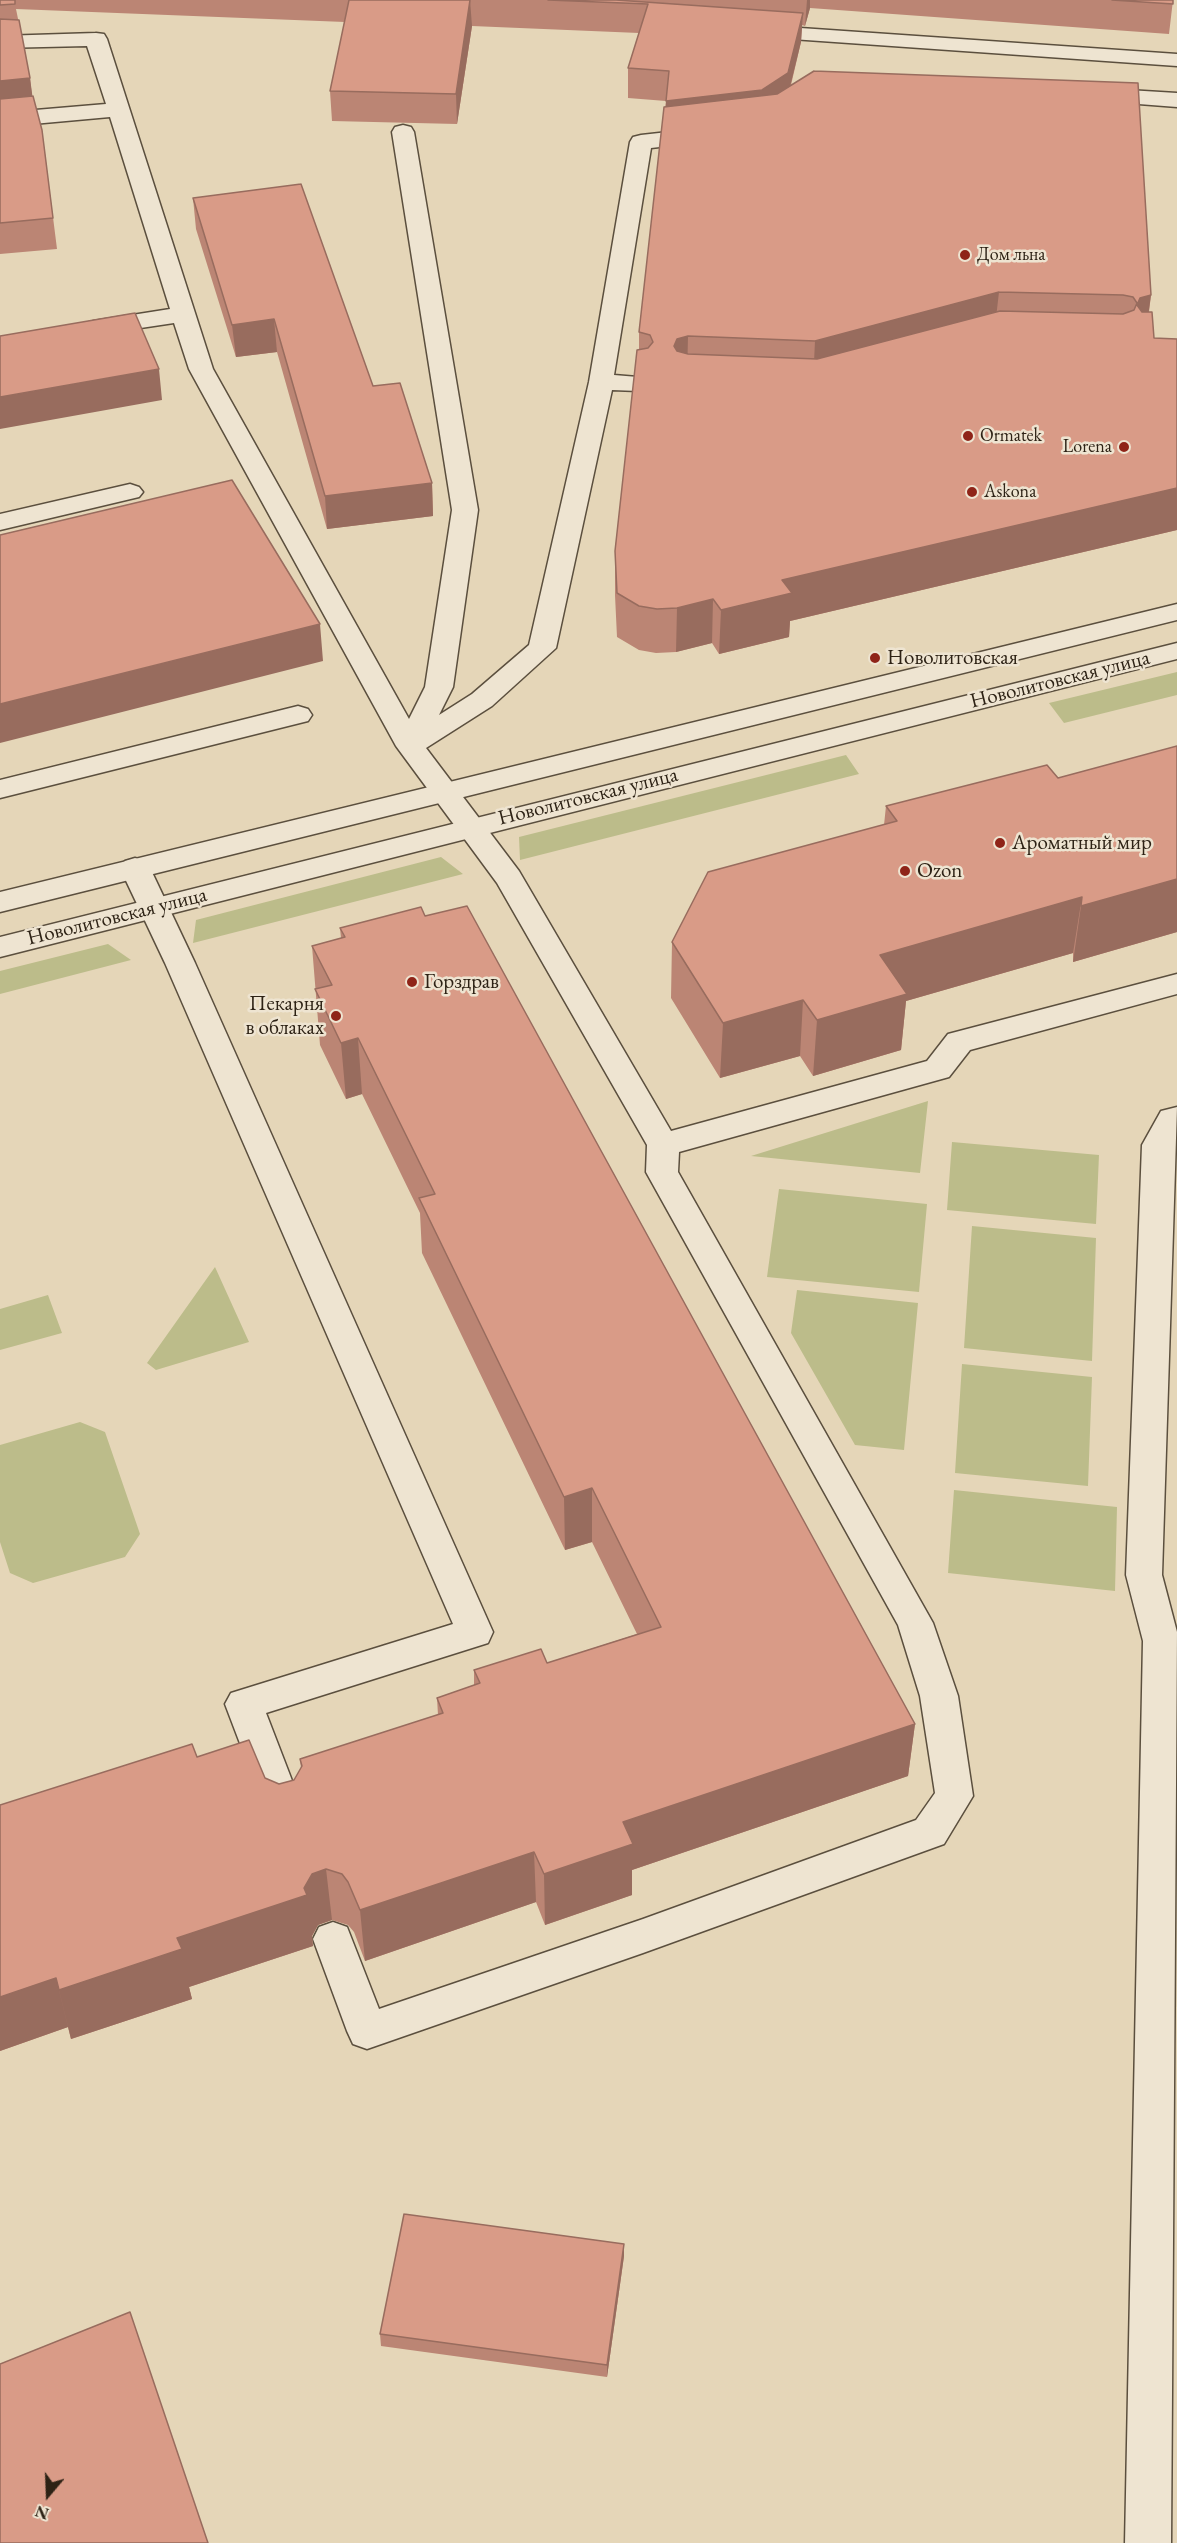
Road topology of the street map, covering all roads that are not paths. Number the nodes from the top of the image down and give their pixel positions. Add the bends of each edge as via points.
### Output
1 (737, 30) edge
2 (0, 42) edge
3 (1177, 60) edge
4 (1069, 93) edge
5 (1177, 100) edge
6 (118, 110) junction
7 (0, 120) edge
8 (403, 132) dead end
9 (721, 133) edge
10 (183, 314) junction
11 (69, 332) edge
12 (601, 382) junction
13 (638, 384) edge
14 (130, 492) dead end
15 (0, 522) edge
16 (1177, 612) edge
17 (1177, 651) edge
18 (298, 715) dead end
19 (410, 746) junction
20 (0, 789) edge
21 (445, 792) junction
22 (471, 826) junction
23 (135, 868) junction
24 (0, 902) edge
25 (154, 908) junction
26 (0, 946) edge
27 (1177, 984) edge
28 (1177, 1118) edge
29 (663, 1146) junction
30 (287, 1817) edge
31 (333, 1939) dead end
32 (1148, 2543) edge

1 - 3 street
2 - 6 street via 96,39
4 - 5 street
6 - 7 street
6 - 10 street
8 - 19 street via 465,510 439,687
9 - 12 street via 640,142
10 - 11 street
10 - 19 street via 201,369
12 - 13 street
12 - 19 street via 542,648 482,700
14 - 15 street
16 - 21 street, Новолитовская улица
17 - 22 street, Новолитовская улица
18 - 20 street
19 - 21 street
21 - 22 street
21 - 23 street, Новолитовская улица
22 - 25 street, Новолитовская улица
22 - 29 street via 526,906
23 - 24 street, Новолитовская улица
23 - 25 street
25 - 26 street, Новолитовская улица
25 - 30 street via 475,1632 244,1704
27 - 29 street via 959,1042 938,1069
28 - 32 street via 1172,1119 1158,1145 1144,1575 1161,1641
29 - 31 street via 662,1172 915,1623 939,1696 954,1796 930,1832 367,2031

